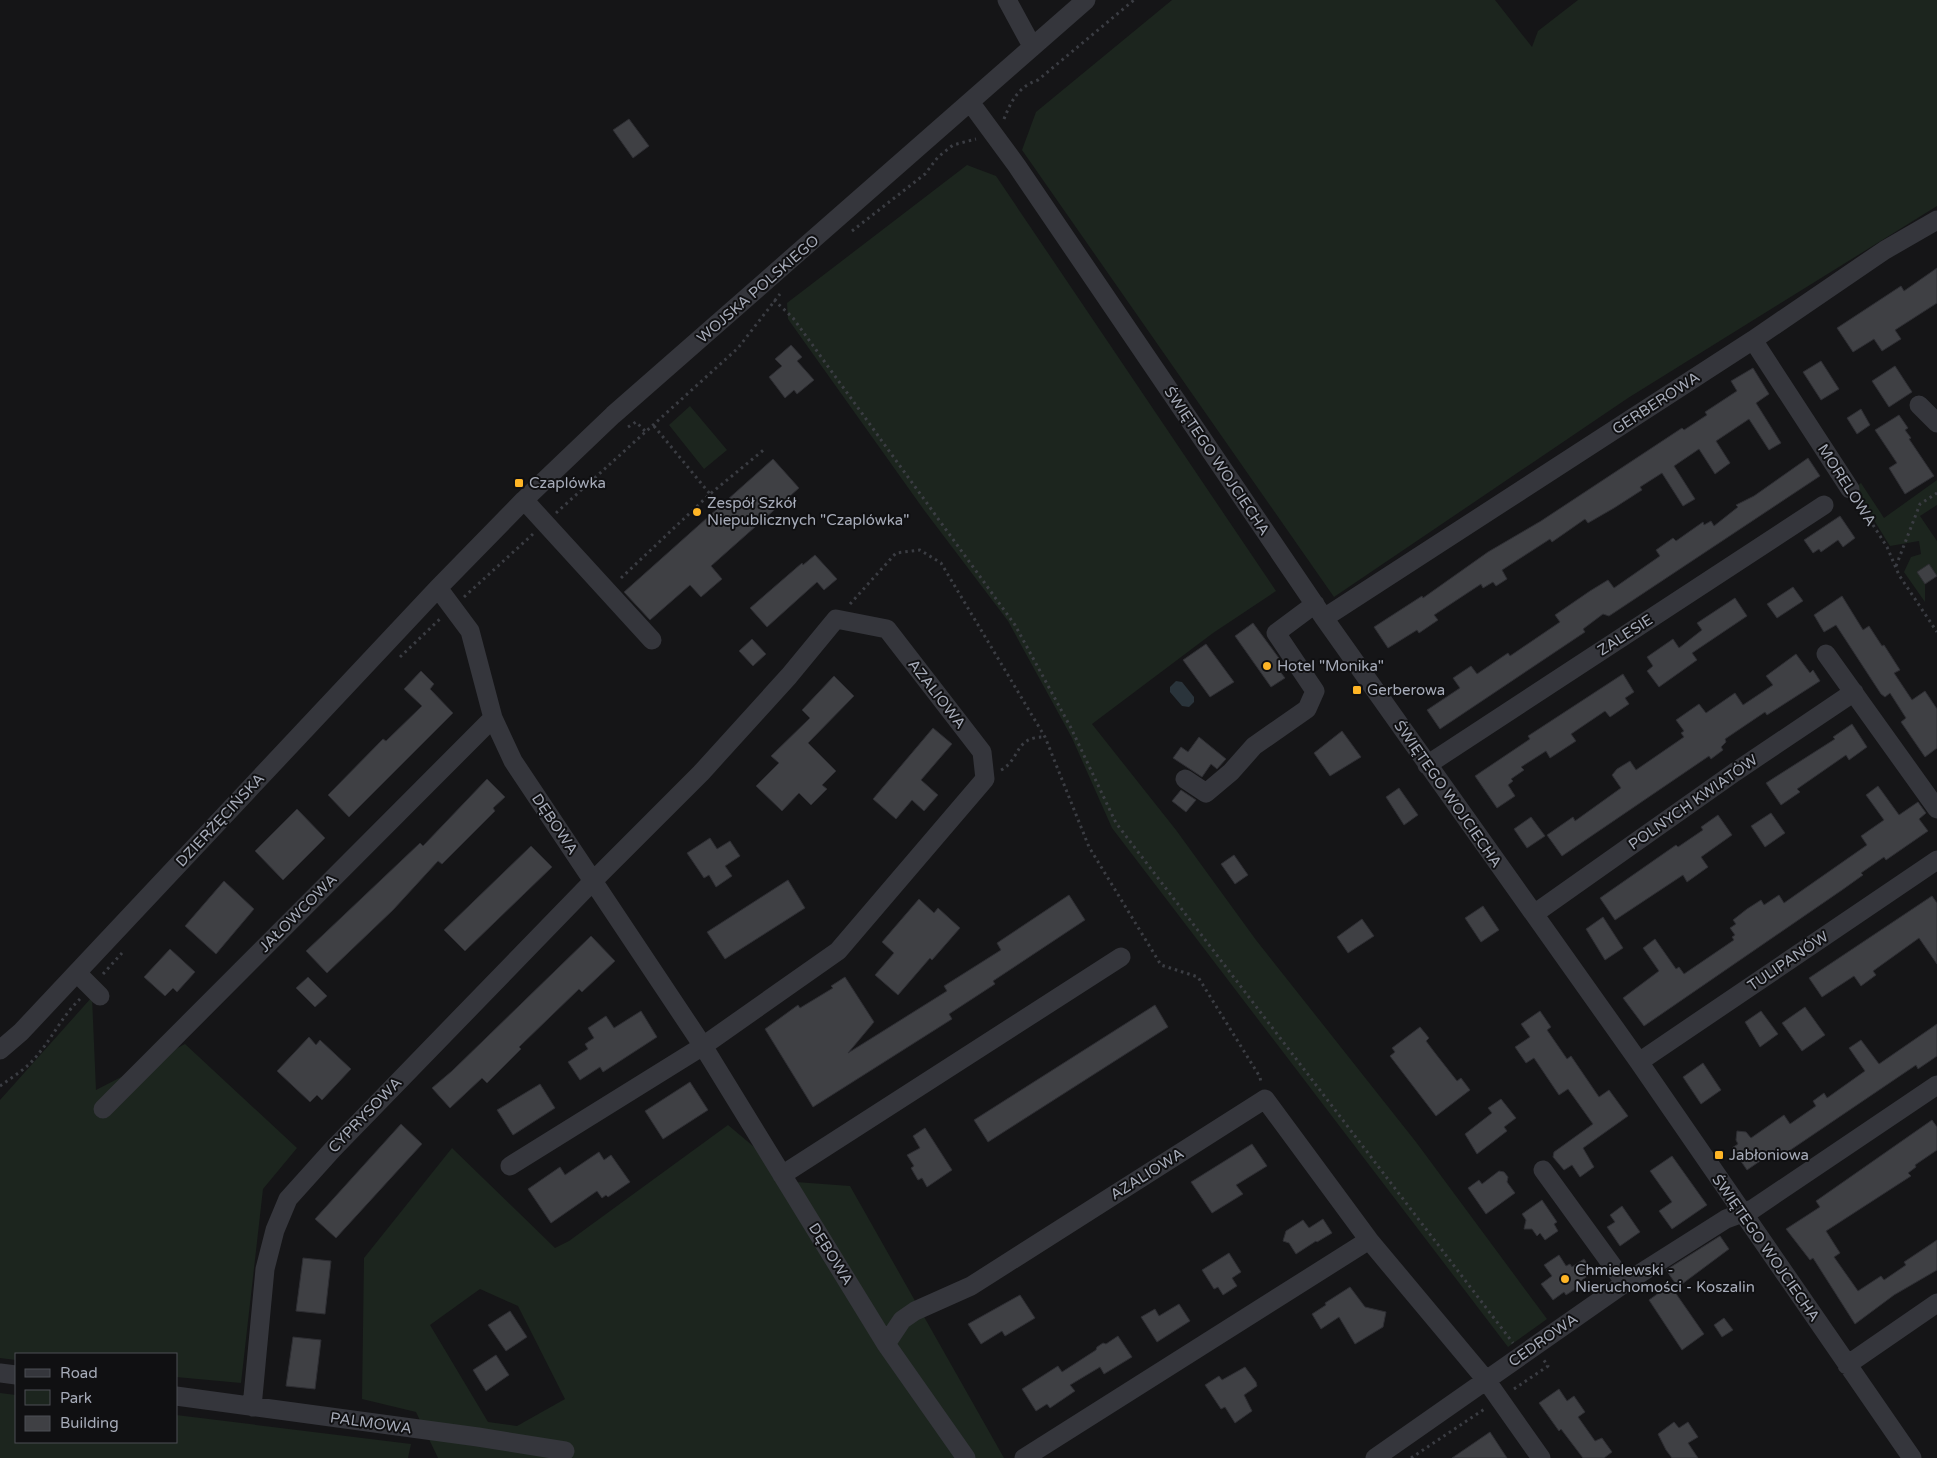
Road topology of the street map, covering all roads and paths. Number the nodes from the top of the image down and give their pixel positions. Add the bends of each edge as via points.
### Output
1 (1007, 0) edge
2 (1086, 0) edge
3 (1134, 0) edge
4 (1032, 46) junction
5 (970, 102) junction
6 (992, 131) junction
7 (1937, 220) edge
8 (846, 236) dead end
9 (786, 286) dead end
10 (774, 300) junction
11 (1753, 340) junction
12 (1920, 405) dead end
13 (1937, 423) edge
14 (654, 426) junction
15 (766, 448) dead end
16 (1850, 489) joint
17 (1937, 493) edge
18 (710, 494) junction
19 (524, 500) junction
20 (1824, 506) dead end
21 (546, 522) junction
22 (1896, 567) junction
23 (621, 578) dead end
24 (438, 588) junction
25 (453, 607) junction
26 (1319, 611) junction
27 (836, 619) junction
28 (1937, 632) edge
29 (652, 640) dead end
30 (1826, 654) dead end
31 (396, 661) dead end
32 (1854, 692) junction
33 (493, 718) junction
34 (1045, 737) junction
35 (1427, 765) junction
36 (985, 779) junction
37 (1185, 779) dead end
38 (1937, 810) edge
39 (1937, 860) edge
40 (593, 880) junction
41 (1534, 914) junction
42 (128, 945) dead end
43 (1120, 957) dead end
44 (77, 973) junction
45 (96, 992) junction
46 (703, 1046) junction
47 (0, 1050) edge
48 (1639, 1062) junction
49 (1937, 1085) edge
50 (0, 1086) edge
51 (1264, 1099) junction
52 (102, 1109) dead end
53 (510, 1166) dead end
54 (1543, 1170) dead end
55 (782, 1175) junction
56 (1741, 1212) junction
57 (1369, 1240) junction
58 (1625, 1283) junction
59 (1937, 1303) edge
60 (886, 1344) junction
61 (1523, 1354) junction
62 (1847, 1365) junction
63 (0, 1373) edge
64 (15, 1375) edge
65 (1486, 1380) junction
66 (178, 1396) edge
67 (252, 1407) junction
68 (565, 1451) dead end
69 (966, 1458) edge
70 (1024, 1458) edge
71 (1375, 1458) edge
72 (1541, 1458) edge
73 (1912, 1458) edge

1 - 4 street
2 - 4 street, WOJSKA POLSKIEGO
3 - 6 path via 1038,80 1025,84 1010,103 1003,121
4 - 5 street, WOJSKA POLSKIEGO
5 - 6 street, ŚWIĘTEGO WOJCIECHA
5 - 19 street, WOJSKA POLSKIEGO via 613,415
6 - 8 path via 984,137 954,145 938,157 925,174
6 - 26 street, ŚWIĘTEGO WOJCIECHA
7 - 11 street, GERBEROWA via 1885,250
9 - 10 path
10 - 14 path via 738,348
10 - 61 path via 793,318 1015,625 1071,728 1116,823
11 - 16 street, MORELOWA
11 - 26 street, GERBEROWA
12 - 13 street
14 - 18 path
14 - 21 path
15 - 18 path
16 - 22 path, MORELOWA
17 - 22 path via 1920,504
18 - 23 path
19 - 21 street
19 - 24 street, WOJSKA POLSKIEGO
20 - 35 street, ZALESIE
21 - 25 path
21 - 29 street
22 - 28 path, MORELOWA
24 - 25 street, DĘBOWA
24 - 44 street, DZIERŻĘCIŃSKA
25 - 31 path
25 - 33 street, DĘBOWA via 470,631
26 - 35 street, ŚWIĘTEGO WOJCIECHA
26 - 37 street, GERBEROWA via 1276,633 1315,691 1307,709 1254,746 1206,793
27 - 34 path via 896,554 920,550 941,564
27 - 36 street, AZALIOWA via 887,629 982,752
27 - 40 street via 702,773
30 - 32 street
32 - 38 street
32 - 41 street, POLNYCH KWIATÓW
33 - 40 street, DĘBOWA via 512,761
33 - 52 street, JAŁOWCOWA
34 - 36 path via 1034,737 1020,745 1008,766
34 - 51 path via 1089,848 1161,965 1198,978 1260,1077
35 - 41 street, ŚWIĘTEGO WOJCIECHA
36 - 46 street via 838,951
39 - 48 street, TULIPANÓW
40 - 46 street, DĘBOWA
40 - 67 street, CYPRYSOWA via 288,1198 275,1230 265,1269
41 - 48 street, ŚWIĘTEGO WOJCIECHA
42 - 45 path
43 - 55 street
44 - 45 street
44 - 47 street, DZIERŻĘCIŃSKA
45 - 50 path via 67,1011 39,1053
46 - 53 street
46 - 55 street, DĘBOWA
48 - 56 street, ŚWIĘTEGO WOJCIECHA
49 - 56 street via 1753,1209
51 - 57 street
51 - 60 street, AZALIOWA via 971,1286 915,1311 902,1320
54 - 58 street
55 - 60 street, DĘBOWA
56 - 58 street, CEDROWA
56 - 62 street, ŚWIĘTEGO WOJCIECHA
57 - 65 street
57 - 70 street
58 - 61 street, CEDROWA
59 - 62 street
60 - 69 street, DĘBOWA
61 - 65 street, CEDROWA
62 - 73 street, ŚWIĘTEGO WOJCIECHA
63 - 64 street
65 - 71 street, CEDROWA
65 - 72 street
66 - 67 street, PALMOWA
67 - 68 street, PALMOWA

